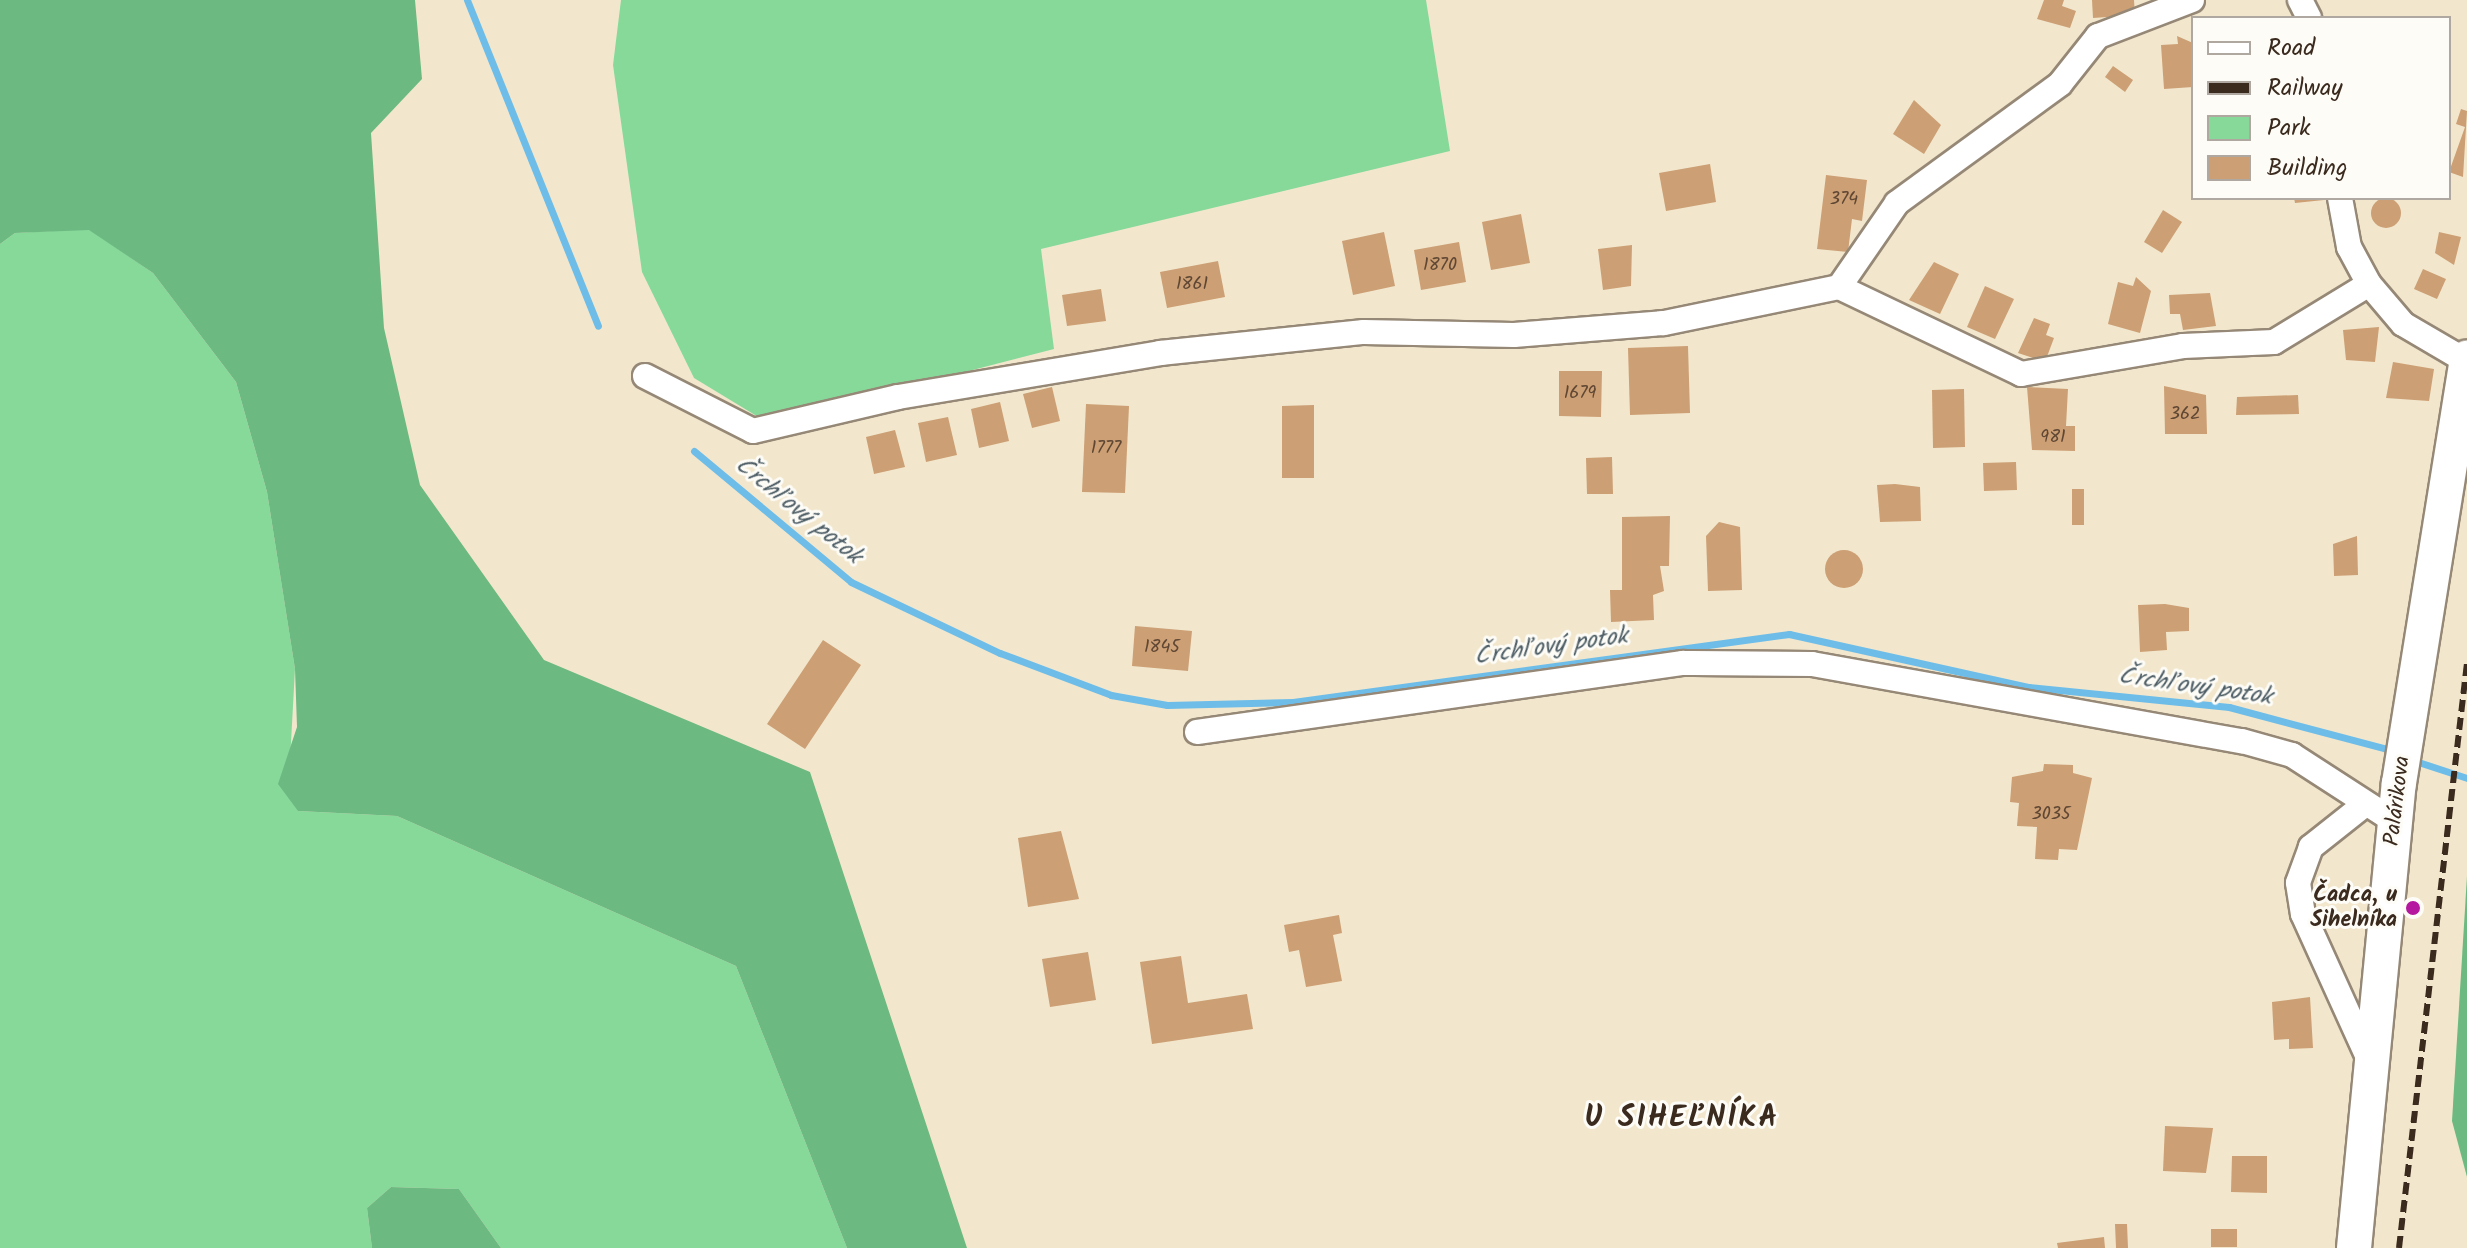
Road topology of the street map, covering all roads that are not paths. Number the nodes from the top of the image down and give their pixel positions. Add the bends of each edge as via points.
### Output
1 (2184, 1) edge
2 (2340, 200) edge
3 (2369, 284) junction
4 (1839, 287) junction
5 (2467, 359) edge
6 (645, 376) dead end
7 (1197, 732) dead end
8 (2364, 805) junction
9 (2394, 821) junction
10 (2370, 1062) junction
11 (2354, 1248) edge

1 - 4 street via 2098,36 2060,84 1897,203
2 - 3 street via 2349,247
3 - 4 street via 2274,342 2183,346 2021,374
3 - 5 street via 2403,324
4 - 6 street via 1664,323 1514,335 1364,332 1160,353 898,397 753,431
5 - 9 main road, Palárikova
7 - 8 street via 1683,663 1812,664 2242,741 2292,755
8 - 9 street
8 - 10 street via 2311,847 2298,883 2303,914
9 - 10 main road, Palárikova
10 - 11 main road, Palárikova

